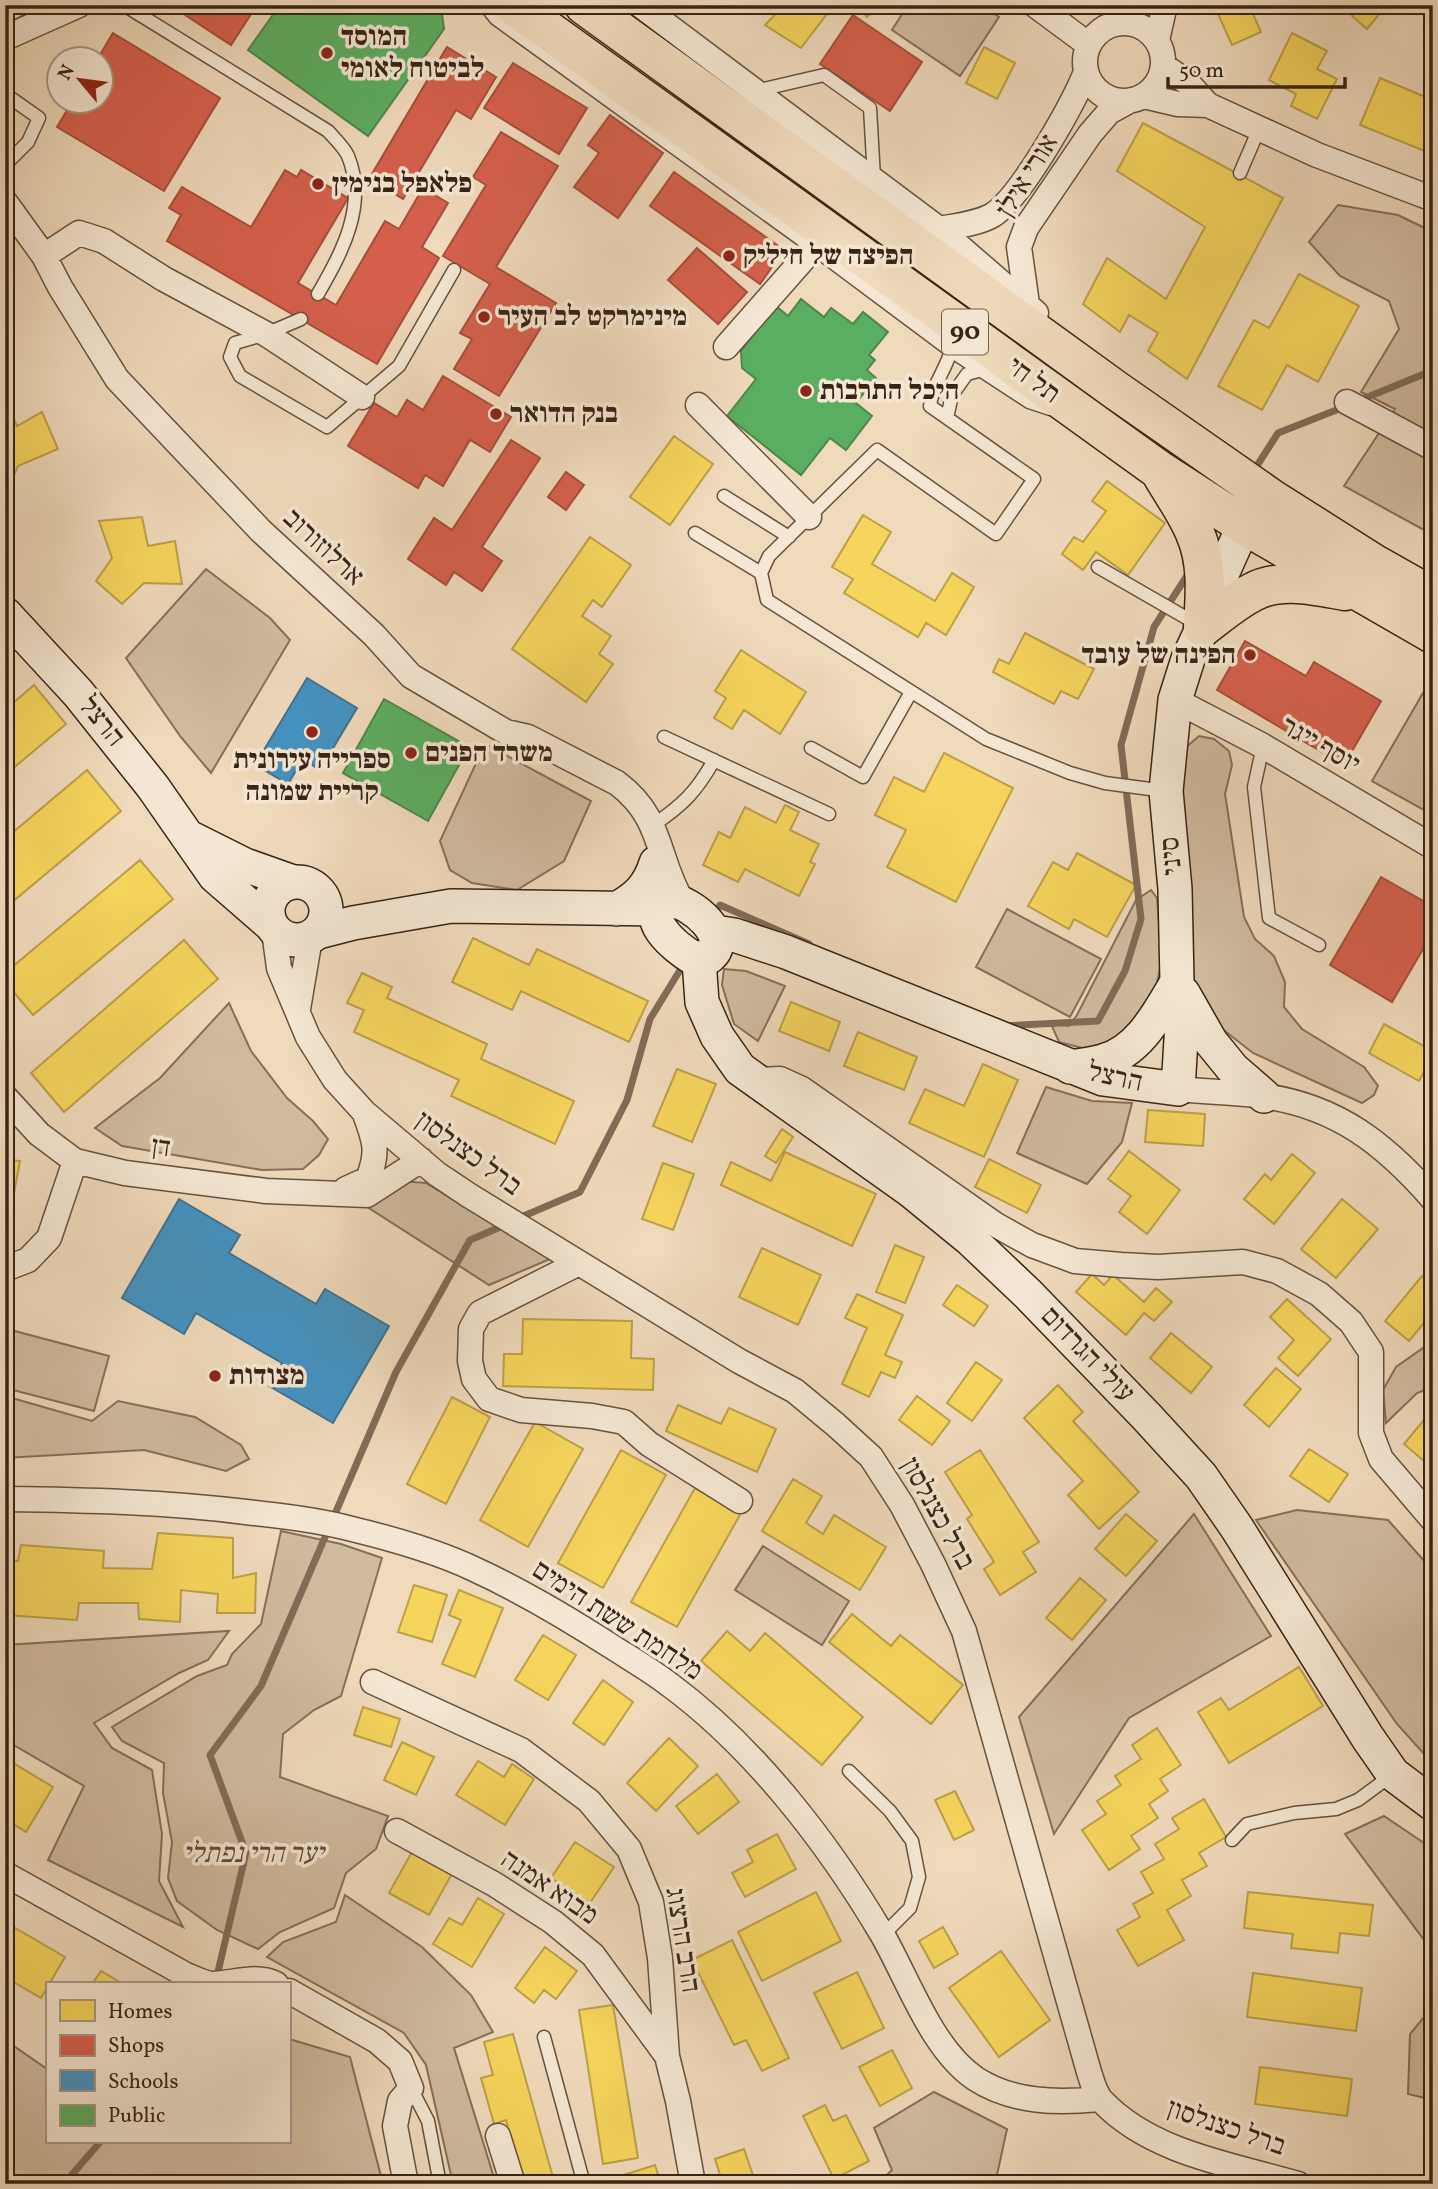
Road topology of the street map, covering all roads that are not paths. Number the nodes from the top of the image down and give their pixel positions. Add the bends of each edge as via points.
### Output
1 (15, 5) edge
2 (79, 5) edge
3 (124, 5) edge
4 (485, 5) edge
5 (513, 5) edge
6 (584, 5) edge
7 (640, 5) edge
8 (1035, 5) edge
9 (1154, 5) edge
10 (1165, 5) edge
11 (5, 10) edge
12 (1137, 24) junction
13 (5, 38) edge
14 (1157, 40) junction
15 (1089, 45) junction
16 (1164, 66) junction
17 (1086, 72) junction
18 (755, 91) junction
19 (5, 93) edge
20 (1137, 98) junction
21 (1208, 105) junction
22 (1259, 129) junction
23 (5, 165) edge
24 (1240, 173) dead end
25 (874, 179) junction
26 (1433, 199) edge
27 (5, 202) edge
28 (939, 229) junction
29 (813, 248) junction
30 (44, 256) junction
31 (454, 270) dead end
32 (318, 294) dead end
33 (1027, 304) junction
34 (301, 319) dead end
35 (265, 334) junction
36 (726, 347) dead end
37 (951, 351) junction
38 (982, 370) junction
39 (1117, 391) junction
40 (362, 397) junction
41 (1347, 402) dead end
42 (698, 404) dead end
43 (947, 418) junction
44 (1093, 424) junction
45 (1433, 448) edge
46 (1159, 470) junction
47 (724, 496) dead end
48 (1272, 499) junction
49 (809, 517) junction
50 (1253, 530) junction
51 (695, 533) dead end
52 (789, 537) junction
53 (1098, 567) dead end
54 (761, 573) junction
55 (1363, 594) junction
56 (1433, 597) edge
57 (5, 614) edge
58 (1203, 627) junction
59 (1433, 634) edge
60 (911, 692) junction
61 (1175, 700) junction
62 (664, 737) dead end
63 (1263, 746) junction
64 (811, 748) dead end
65 (714, 760) junction
66 (1166, 791) junction
67 (636, 801) junction
68 (829, 814) dead end
69 (653, 825) junction
70 (188, 837) junction
71 (1433, 847) edge
72 (656, 863) junction
73 (305, 886) junction
74 (549, 907) junction
75 (617, 909) junction
76 (666, 911) junction
77 (403, 914) junction
78 (272, 927) junction
79 (314, 935) junction
80 (1319, 945) dead end
81 (710, 947) junction
82 (1177, 982) junction
83 (298, 1009) junction
84 (1069, 1067) junction
85 (755, 1080) junction
86 (1178, 1089) junction
87 (1264, 1096) junction
88 (5, 1097) edge
89 (365, 1113) junction
90 (421, 1160) junction
91 (75, 1161) junction
92 (336, 1193) junction
93 (1433, 1199) edge
94 (579, 1263) junction
95 (5, 1269) edge
96 (5, 1499) edge
97 (740, 1501) dead end
98 (1433, 1520) edge
99 (373, 1682) dead end
100 (849, 1770) dead end
101 (1394, 1774) junction
102 (1433, 1804) edge
103 (397, 1831) dead end
104 (1232, 1840) dead end
105 (5, 1874) edge
106 (883, 1935) junction
107 (205, 1982) edge
108 (226, 1982) edge
109 (272, 1982) edge
110 (290, 1993) edge
111 (544, 2037) dead end
112 (667, 2056) junction
113 (411, 2088) junction
114 (1100, 2099) junction
115 (498, 2136) dead end
116 (406, 2184) edge
117 (440, 2184) edge
118 (513, 2184) edge
119 (584, 2184) edge
120 (693, 2184) edge
121 (1298, 2184) edge

1 - 11 street
2 - 13 street
3 - 32 lane via 328,131 347,154 356,188 352,222
4 - 29 lane via 496,19
5 - 44 highway, תל חי / 90
6 - 39 highway, תל חי / 90
7 - 18 street
8 - 15 street
9 - 12 street
10 - 14 street
12 - 14 street
12 - 15 street via 1110,25
14 - 16 street
15 - 17 street
16 - 20 street via 1155,87
16 - 21 street
17 - 20 street via 1105,96
17 - 28 street, אורי אילן via 1066,116 1008,202 992,216
18 - 25 street
18 - 25 lane via 824,75 870,108
19 - 23 lane via 39,118 28,142
20 - 21 street
20 - 33 street, אורי אילן via 1109,112 1090,134 1026,228 1019,247
21 - 22 street
22 - 24 lane
22 - 26 street
25 - 28 street
27 - 30 street, ארלוזורוב
28 - 33 street
29 - 36 street
29 - 37 lane
30 - 35 street via 79,233 104,241
30 - 67 street, ארלוזורוב via 117,379 261,531 374,635 411,676 506,732 528,737 617,783
31 - 40 lane via 399,366
33 - 39 street
34 - 35 lane
35 - 40 street
35 - 40 lane via 234,343 230,357 240,376 327,427
37 - 38 lane
37 - 43 lane via 930,406
38 - 43 lane via 967,374 952,395
38 - 44 lane via 1029,402
39 - 48 highway, תל חי / 90
41 - 45 street
42 - 49 street
43 - 49 lane via 1034,479 996,534 877,450
44 - 46 highway, תל חי / 90
46 - 50 highway, תל חי / 90
46 - 58 highway via 1198,543 1205,581
47 - 52 lane
48 - 50 street, סיני
48 - 56 highway, תל חי / 90
49 - 52 lane
50 - 55 highway, תל חי / 90
50 - 58 street, סיני via 1214,592
51 - 54 lane
52 - 54 lane via 769,556
53 - 58 lane
54 - 60 lane via 767,600
55 - 58 highway via 1305,584 1274,585 1254,591
55 - 59 highway, תל חי / 90
57 - 70 street, הרצל via 78,692
58 - 61 street, סיני
60 - 64 lane via 863,777
60 - 66 lane via 986,739 1070,773
61 - 63 street, יוסף ייגר
61 - 66 street, סיני
62 - 65 lane
63 - 71 street, יוסף ייגר
63 - 80 lane via 1254,787 1269,918
65 - 68 lane
65 - 69 lane via 691,796
66 - 82 street, סיני
67 - 69 street, ארלוזורוב
67 - 72 street
69 - 76 street, ארלוזורוב via 676,889
70 - 73 street, הרצל via 245,865
70 - 78 street, הרצל via 215,876
72 - 75 street via 647,885
72 - 76 street
73 - 77 street, הרצל via 351,904
73 - 78 street via 284,884 271,896 267,914
73 - 79 street via 323,897 326,915
74 - 75 street, הרצל
74 - 76 street, הרצל
74 - 77 street, הרצל via 451,906
75 - 76 street, הרצל
76 - 81 street via 688,955
77 - 79 street, הרצל
78 - 79 street via 290,940
78 - 83 street, ברל כצנלסון via 279,968
79 - 83 street
81 - 84 street, הרצל via 786,952
81 - 85 street, עולי הגרדום via 702,1002 740,1069
82 - 84 street via 1157,1017 1133,1045 1106,1061
82 - 86 street, סיני via 1182,1023
82 - 87 street via 1211,1042
83 - 89 street, ברל כצנלסון via 308,1037 335,1080
84 - 86 street, הרצל via 1103,1079
85 - 98 street via 780,1079 802,1089 996,1225 1074,1261 1158,1267 1243,1262 1277,1271 1319,1294 1351,1322 1371,1352 1371,1433 1381,1459
85 - 101 street, עולי הגרדום via 910,1189 970,1239 1146,1416 1200,1476 1237,1528
86 - 87 street, הרצל
87 - 93 street, הרצל via 1301,1104 1349,1124 1381,1145
88 - 91 street, דן via 39,1134
89 - 90 street, ברל כצנלסון
89 - 92 street, דן via 376,1160 368,1180
90 - 92 street, דן via 368,1195
90 - 94 street, ברל כצנלסון
91 - 92 street, דן via 125,1173 266,1191
91 - 95 street via 49,1238 27,1260
94 - 97 street via 480,1313 471,1329 474,1379 489,1399 521,1410 624,1422 649,1444
94 - 114 street, ברל כצנלסון via 795,1391 871,1457 902,1505 964,1631
96 - 106 street, מלחמת ששת הימים via 122,1500 298,1518 351,1529 472,1568 563,1615 670,1685 721,1729 809,1828
99 - 112 street, הרב הרצוג via 520,1750 589,1801 629,1849 651,1902
100 - 106 lane via 912,1841 919,1877 910,1908
101 - 102 street, עולי הגרדום
101 - 104 lane via 1358,1800 1336,1809 1247,1824
103 - 112 street, מבוא אמנה via 554,1922 593,1955
105 - 107 street
106 - 114 street, מלחמת ששת הימים via 938,2039 976,2079 1038,2101
108 - 109 street
110 - 113 street via 377,2040 400,2061
111 - 119 lane
112 - 120 street, הרב הרצוג
113 - 116 street via 400,2101 395,2126
113 - 117 lane via 428,2121
114 - 121 street, ברל כצנלסון via 1148,2134 1184,2151
115 - 118 street

